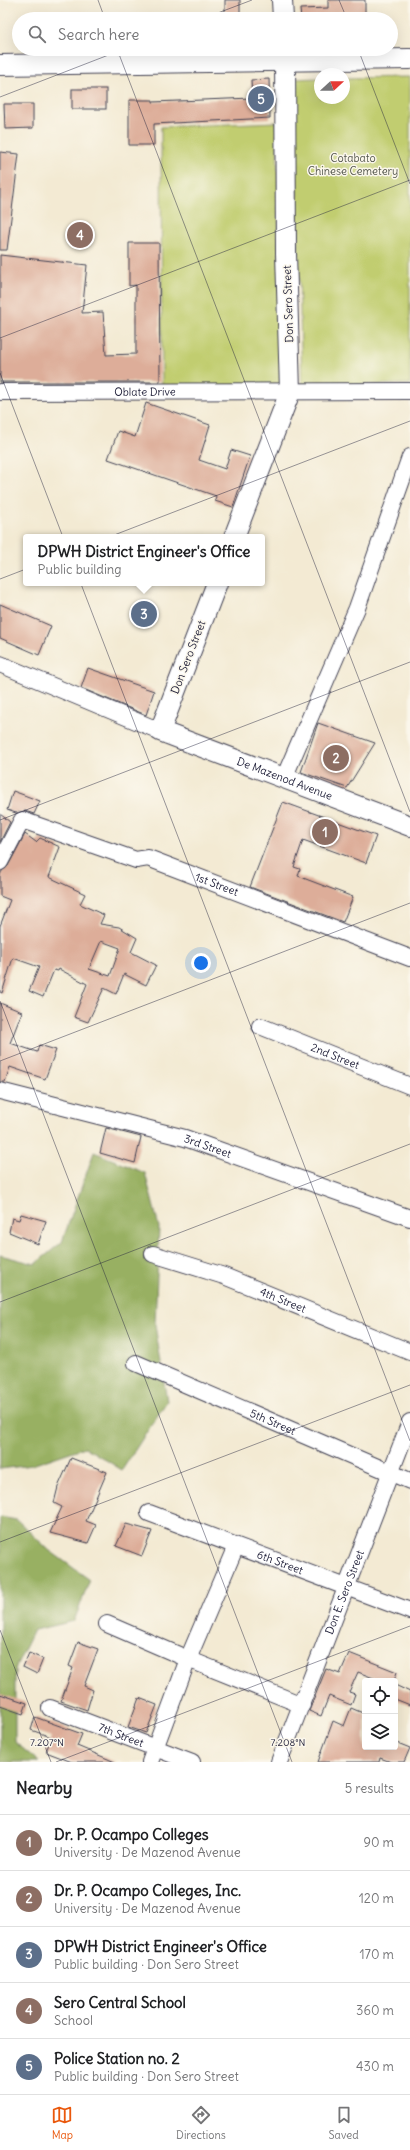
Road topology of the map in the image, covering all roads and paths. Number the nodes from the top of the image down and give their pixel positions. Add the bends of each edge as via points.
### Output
1 (282, 0) edge
2 (283, 12) edge
3 (256, 56) edge
4 (285, 56) edge
5 (316, 56) edge
6 (410, 59) edge
7 (0, 65) edge
8 (410, 390) edge
9 (0, 392) edge
10 (290, 392) junction
11 (410, 456) edge
12 (235, 534) edge
13 (216, 586) edge
14 (0, 664) edge
15 (160, 730) junction
16 (284, 778) junction
17 (410, 826) edge
18 (0, 862) edge
19 (410, 958) edge
20 (260, 1026) dead end
21 (410, 1086) edge
22 (0, 1091) edge
23 (410, 1218) edge
24 (153, 1254) dead end
25 (410, 1352) edge
26 (136, 1363) dead end
27 (410, 1422) edge
28 (390, 1473) junction
29 (410, 1481) edge
30 (149, 1513) dead end
31 (236, 1546) junction
32 (348, 1586) junction
33 (410, 1611) edge
34 (107, 1624) dead end
35 (188, 1659) junction
36 (302, 1704) junction
37 (50, 1708) dead end
38 (152, 1755) edge
39 (192, 1762) edge
40 (279, 1762) edge

1 - 2 main road
3 - 7 main road
4 - 10 main road, Don Sero Street
5 - 6 main road
8 - 10 street, Oblate Drive
9 - 10 street, Oblate Drive
10 - 12 main road, Don Sero Street
11 - 16 street via 356,608
13 - 15 main road, Don Sero Street
14 - 15 street
15 - 16 main road, De Mazenod Avenue
16 - 17 main road, De Mazenod Avenue
18 - 19 street, 1st Street via 22,820 136,860 148,858
20 - 21 street, 2nd Street
22 - 23 street, 3rd Street via 185,1138
24 - 25 street, 4th Street via 224,1276
26 - 28 street, 5th Street
27 - 28 street, Don E. Sero Street
28 - 29 street, 5th Street
28 - 32 street, Don E. Sero Street
30 - 31 street, 6th Street
31 - 32 street, 6th Street
31 - 35 street
32 - 33 street, 6th Street
32 - 36 street, Don E. Sero Street
34 - 35 street
35 - 36 street
35 - 38 street
36 - 40 street, Don E. Sero Street
37 - 38 street, 7th Street
38 - 39 street, 7th Street

